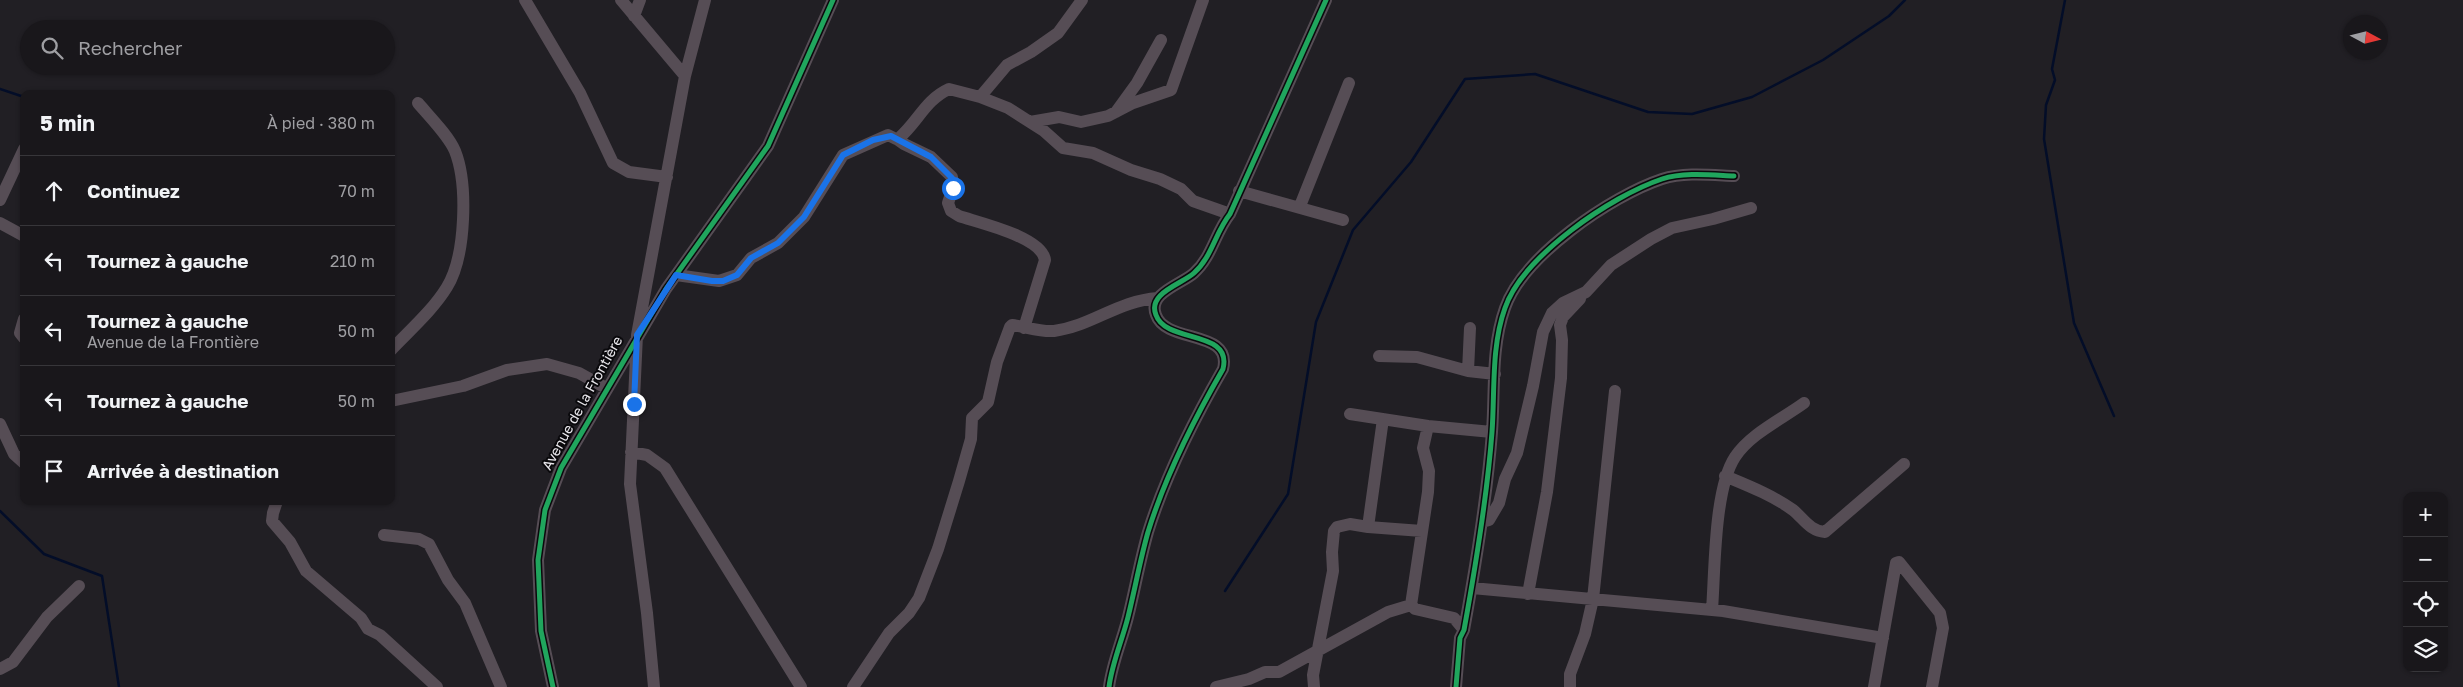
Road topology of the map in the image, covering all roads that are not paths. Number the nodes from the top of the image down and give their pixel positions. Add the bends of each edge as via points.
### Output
1 (525, 0) edge
2 (621, 0) edge
3 (640, 0) edge
4 (705, 0) edge
5 (833, 0) edge
6 (1082, 0) edge
7 (1202, 0) edge
8 (1326, 0) edge
9 (634, 16) junction
10 (1161, 40) dead end
11 (685, 76) junction
12 (1349, 83) dead end
13 (980, 97) junction
14 (418, 102) dead end
15 (1116, 113) junction
16 (1030, 122) junction
17 (897, 139) junction
18 (20, 158) edge
19 (1734, 176) dead end
20 (666, 177) junction
21 (1239, 191) junction
22 (0, 200) edge
23 (1300, 206) junction
24 (1751, 208) dead end
25 (1230, 214) junction
26 (1343, 220) dead end
27 (0, 223) edge
28 (20, 234) edge
29 (676, 275) junction
30 (1586, 292) junction
31 (1158, 298) junction
32 (1024, 328) junction
33 (1470, 328) dead end
34 (637, 335) junction
35 (395, 346) edge
36 (1379, 356) dead end
37 (1468, 370) junction
38 (1495, 374) junction
39 (606, 388) junction
40 (1614, 391) dead end
41 (395, 400) edge
42 (1804, 404) dead end
43 (1350, 414) dead end
44 (1383, 419) junction
45 (0, 424) edge
46 (1428, 426) junction
47 (1492, 432) junction
48 (631, 452) junction
49 (20, 460) edge
50 (1904, 464) dead end
51 (1725, 476) junction
52 (276, 505) edge
53 (1482, 522) junction
54 (1368, 526) junction
55 (1422, 531) junction
56 (384, 535) dead end
57 (80, 586) dead end
58 (1472, 588) junction
59 (1528, 594) junction
60 (1592, 599) junction
61 (1411, 605) junction
62 (1712, 610) junction
63 (1464, 630) junction
64 (1882, 638) junction
65 (1319, 649) junction
66 (0, 669) edge
67 (437, 687) edge
68 (501, 687) edge
69 (552, 687) edge
70 (654, 687) edge
71 (801, 687) edge
72 (853, 687) edge
73 (1109, 687) edge
74 (1216, 687) edge
75 (1314, 687) edge
76 (1456, 687) edge
77 (1570, 687) edge
78 (1874, 687) edge
79 (1932, 687) edge

1 - 20 street via 580,93 613,163 629,172
2 - 9 street
3 - 9 street
4 - 11 street
5 - 29 street, Avenue de la Frontière via 768,146
6 - 13 street via 1058,33 1007,65
7 - 15 street via 1171,90 1133,103
8 - 21 street
9 - 11 street
10 - 15 street
11 - 20 street
12 - 23 street
13 - 16 street via 1008,108
13 - 17 street via 949,89 938,94 924,107 915,123
14 - 35 street via 455,150 463,184 463,214 456,265 447,286
15 - 16 street via 1081,122 1059,117
16 - 25 street via 1063,148 1093,153 1160,179 1181,189 1193,201
17 - 29 street via 888,136 843,155 804,217 778,243 751,258 737,275 723,281 712,281
17 - 32 street via 931,157 952,178 953,188 948,203 951,211 1031,241 1044,256
18 - 22 street
19 - 38 street via 1663,178 1608,205 1550,248 1524,273 1505,307 1498,333
20 - 34 street
21 - 23 street
21 - 25 street
23 - 26 street
24 - 30 street via 1672,228 1651,238 1611,265
25 - 31 street via 1209,255 1198,268
27 - 28 street
29 - 34 street, Avenue de la Frontière
30 - 53 street via 1552,313 1543,332 1534,386 1517,453 1499,503 1489,520
30 - 59 street via 1563,317 1560,326 1561,378 1547,492
31 - 32 street via 1136,300 1072,327 1054,331
31 - 73 street via 1154,312 1164,326 1213,344 1221,349 1225,359 1223,369 1174,462 1151,524
32 - 72 street via 1010,327 997,362 988,402 973,415 971,439 959,481 919,598 878,648
33 - 37 street
34 - 39 street, Avenue de la Frontière
34 - 48 street
36 - 37 street via 1417,356
37 - 38 street
38 - 47 street
39 - 41 street via 579,372 547,364 507,370 463,386
39 - 69 street, Avenue de la Frontière via 561,468 541,529 538,599
40 - 60 street
42 - 51 street via 1752,441 1736,456
43 - 44 street
44 - 46 street
44 - 54 street
45 - 49 street
46 - 47 street
46 - 55 street via 1423,448 1428,492
47 - 53 street
48 - 70 street via 632,510
48 - 71 street via 648,455 664,468
50 - 51 street via 1825,532 1814,529 1770,495
51 - 62 street
52 - 67 street via 272,521 290,542 306,571
53 - 58 street
54 - 55 street
54 - 65 street via 1350,524 1334,531 1334,571
55 - 61 street
56 - 68 street via 419,539 429,544 448,580 465,603
57 - 66 street via 46,617 13,662
58 - 59 street
58 - 63 street
59 - 60 street
60 - 62 street
60 - 77 street via 1585,634 1570,674
61 - 63 street via 1414,609 1454,618
61 - 65 street via 1388,612
62 - 64 street
63 - 76 street via 1460,638
64 - 78 street
64 - 79 street via 1896,563 1899,562 1940,613 1942,620
65 - 74 street via 1279,672 1265,672
65 - 75 street via 1313,675

